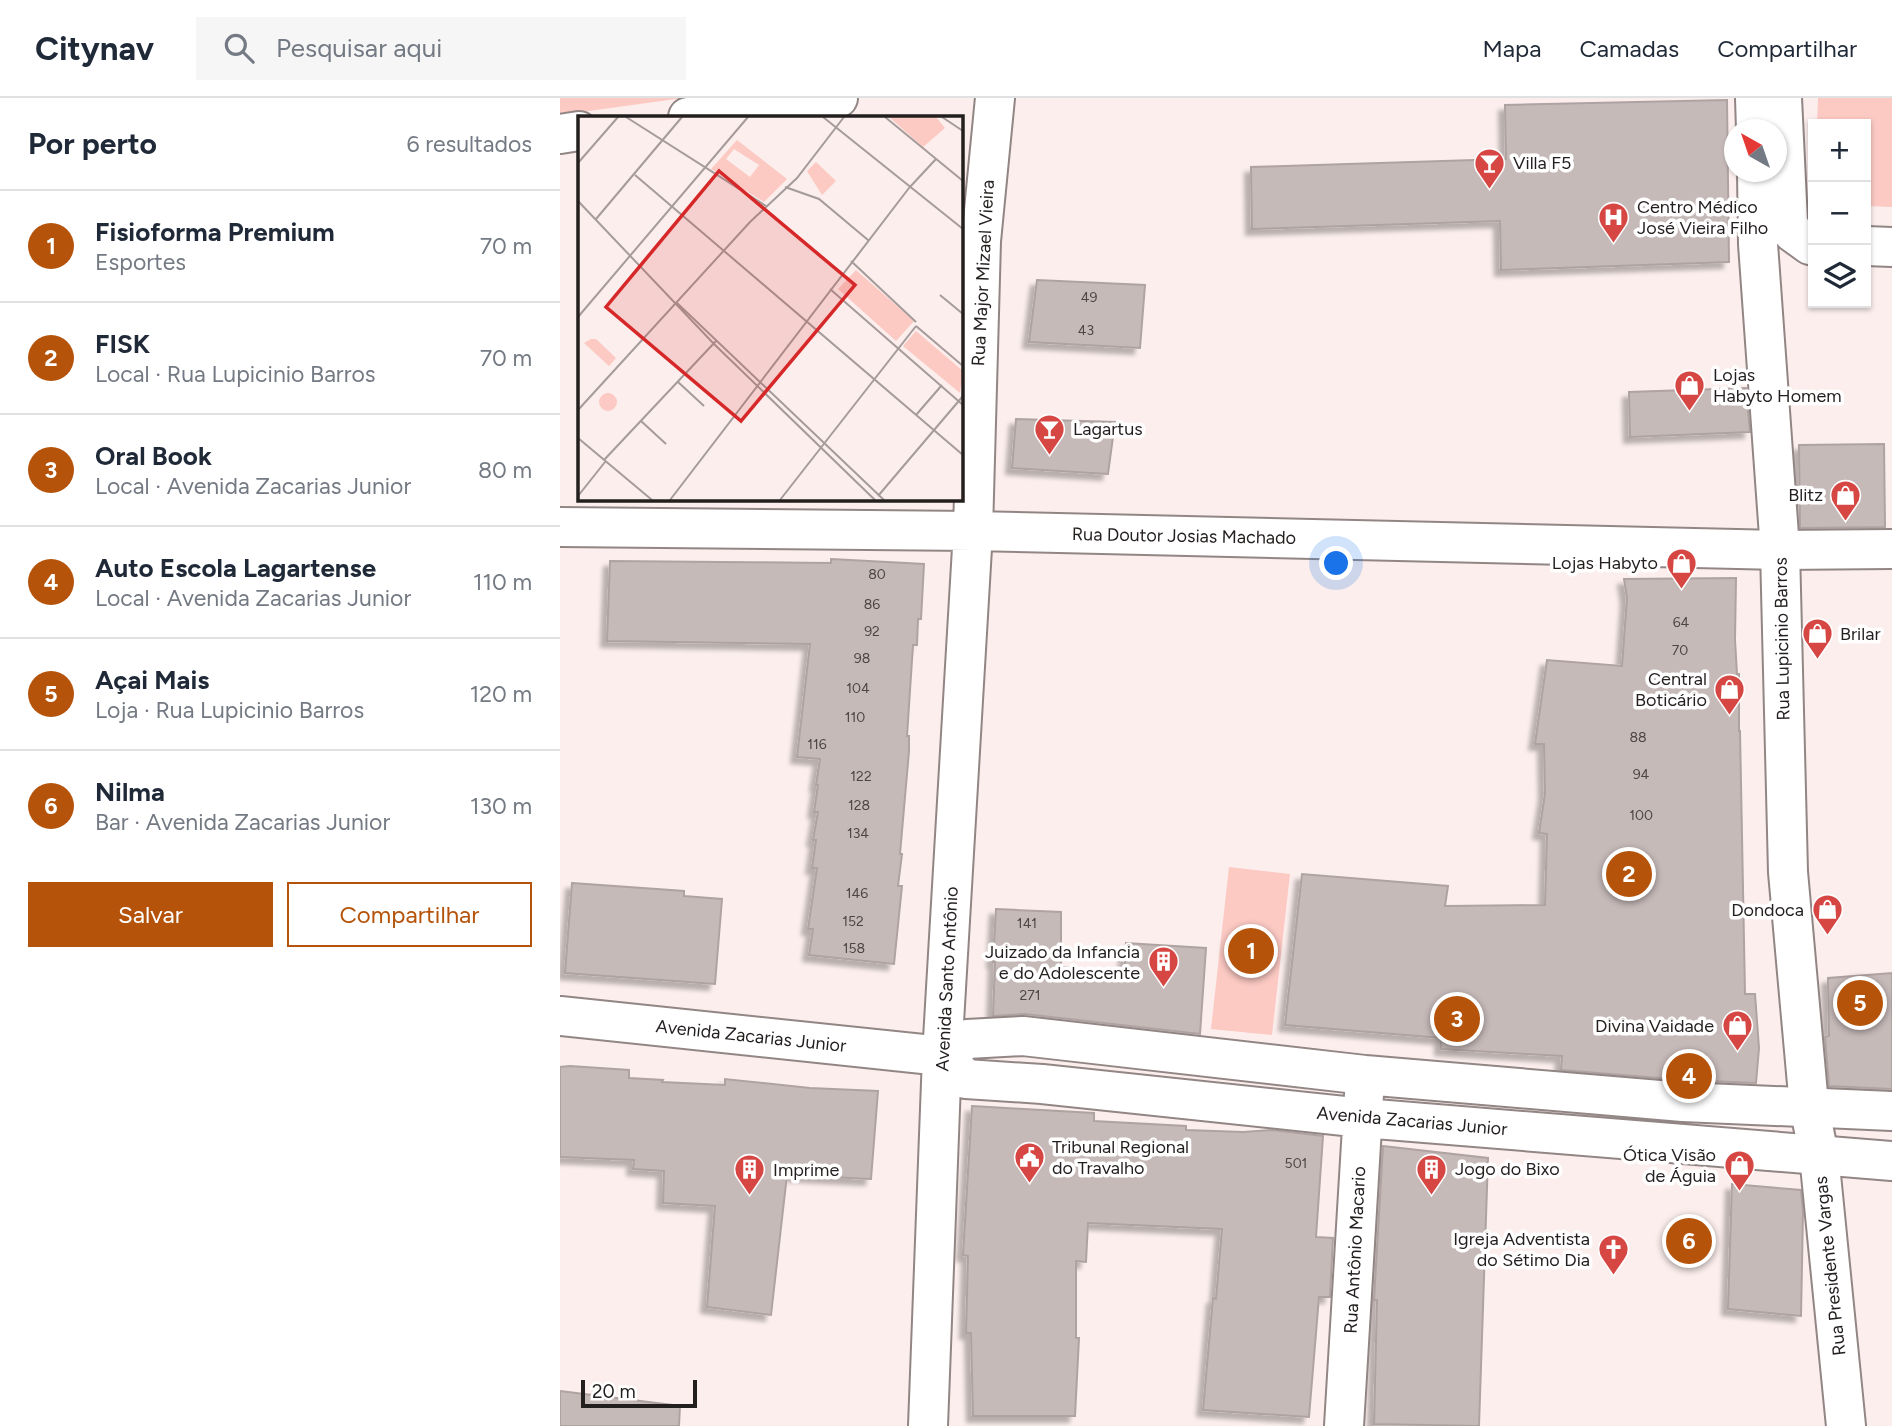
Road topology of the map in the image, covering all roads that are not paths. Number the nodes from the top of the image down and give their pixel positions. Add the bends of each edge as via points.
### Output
1 (838, 98) edge
2 (995, 98) edge
3 (1755, 98) edge
4 (1782, 98) edge
5 (696, 116) edge
6 (1756, 119) edge
7 (578, 131) edge
8 (560, 134) edge
9 (1757, 182) edge
10 (1808, 242) edge
11 (1758, 244) junction
12 (1808, 245) edge
13 (1871, 246) edge
14 (1892, 247) edge
15 (560, 527) edge
16 (974, 531) junction
17 (1892, 549) edge
18 (1780, 550) junction
19 (560, 1016) edge
20 (942, 1056) junction
21 (1365, 1075) junction
22 (1810, 1106) junction
23 (1892, 1111) edge
24 (1363, 1118) junction
25 (1819, 1155) junction
26 (1892, 1161) edge
27 (928, 1426) edge
28 (1344, 1426) edge
29 (1846, 1426) edge

1 - 5 street
2 - 16 street, Rua Major Mizael Vieira via 981,241
3 - 6 street
4 - 10 street via 1788,222 1792,232
7 - 8 street
9 - 11 street, Rua Lupicinio Barros
11 - 12 street
11 - 18 street, Rua Lupicinio Barros
13 - 14 street
15 - 16 street, Rua Doutor Josias Machado
16 - 18 street, Rua Doutor Josias Machado
16 - 20 street, Avenida Santo Antônio
17 - 18 street, Rua Doutor Josias Machado
18 - 22 street, Rua Lupicinio Barros via 1787,872
19 - 20 street, Avenida Zacarias Junior
20 - 21 street via 967,1039 1023,1036
20 - 24 street, Avenida Zacarias Junior via 966,1079
20 - 27 street, Avenida Santo Antônio
21 - 22 street via 1684,1102
21 - 24 street, Rua Antônio Macario
22 - 23 street
22 - 25 street, Rua Presidente Vargas
24 - 25 street, Avenida Zacarias Junior
24 - 28 street, Rua Antônio Macario
25 - 26 street, Avenida Zacarias Junior
25 - 29 street, Rua Presidente Vargas

